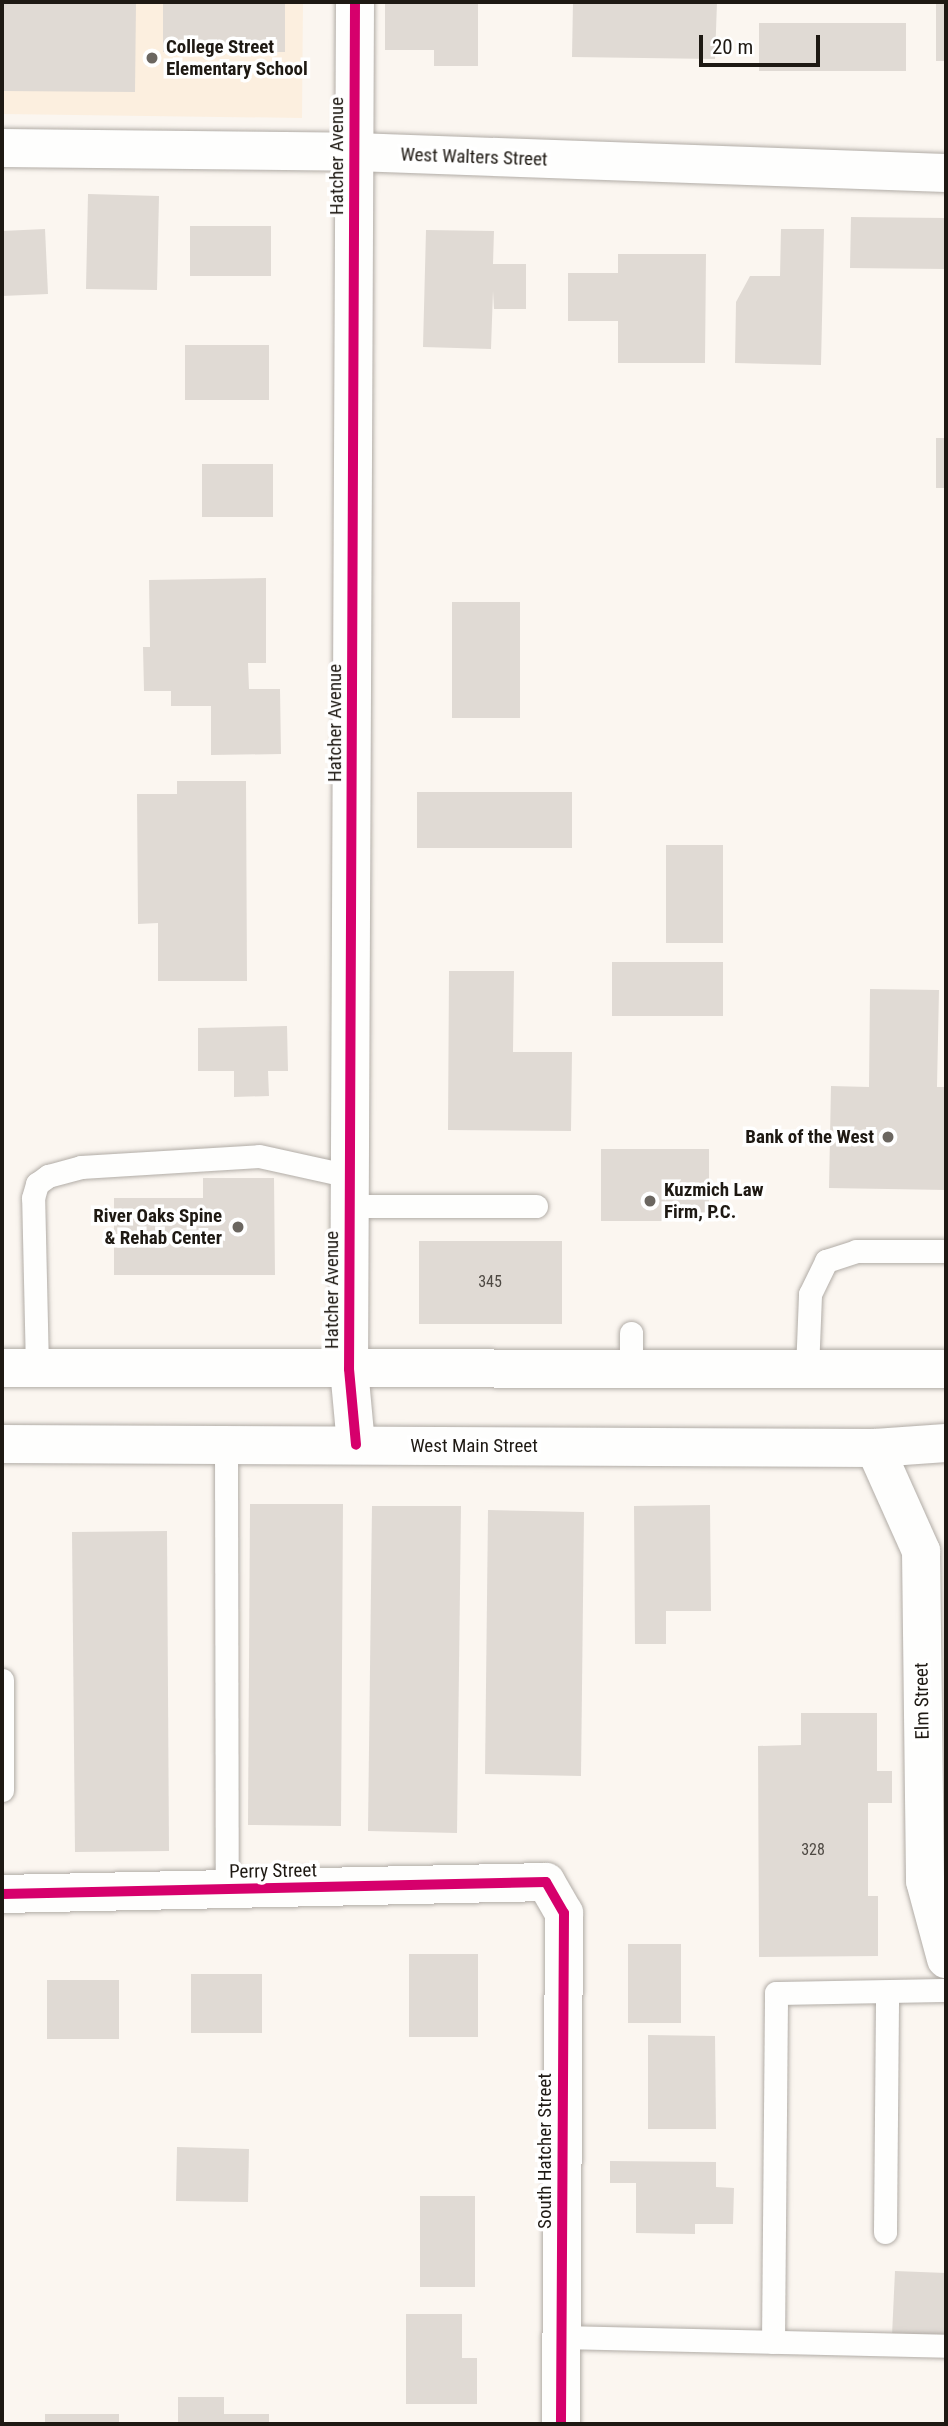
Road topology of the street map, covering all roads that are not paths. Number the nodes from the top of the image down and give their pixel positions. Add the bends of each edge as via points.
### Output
1 (355, 2) edge
2 (2, 148) edge
3 (355, 152) junction
4 (946, 173) edge
5 (351, 1191) junction
6 (536, 1206) dead end
7 (946, 1251) edge
8 (20, 1368) edge
9 (349, 1368) junction
10 (946, 1369) edge
11 (807, 1370) junction
12 (946, 1443) edge
13 (2, 1444) edge
14 (226, 1444) junction
15 (356, 1445) junction
16 (875, 1448) junction
17 (2, 1680) edge
18 (2, 1790) edge
19 (546, 1882) joint
20 (228, 1889) junction
21 (2, 1894) edge
22 (946, 1959) edge
23 (946, 1990) edge
24 (887, 1993) junction
25 (885, 2232) dead end
26 (561, 2337) junction
27 (773, 2342) junction
28 (946, 2346) edge
29 (561, 2424) edge

1 - 3 street, Hatcher Avenue
2 - 3 street, West Walters Street
3 - 4 street, West Walters Street
3 - 5 street, Hatcher Avenue
5 - 6 lane
5 - 8 lane via 324,1174 258,1156 81,1167 48,1176 37,1184 33,1198
5 - 9 street, Hatcher Avenue
7 - 11 lane via 856,1251 827,1261 810,1294
8 - 9 street
9 - 11 street via 631,1351
9 - 15 street, Hatcher Avenue
10 - 11 street
12 - 16 street, West Main Street
13 - 14 street, West Main Street
14 - 15 street, West Main Street
14 - 20 lane
15 - 16 street, West Main Street
16 - 22 street, Elm Street via 921,1551 925,1881
17 - 18 lane
19 - 20 street, Perry Street
19 - 26 street, South Hatcher Street via 564,1913
20 - 21 street, Perry Street
23 - 24 lane
24 - 25 lane
24 - 27 lane via 776,1993
26 - 27 lane
26 - 29 street, South Hatcher Street
27 - 28 lane

